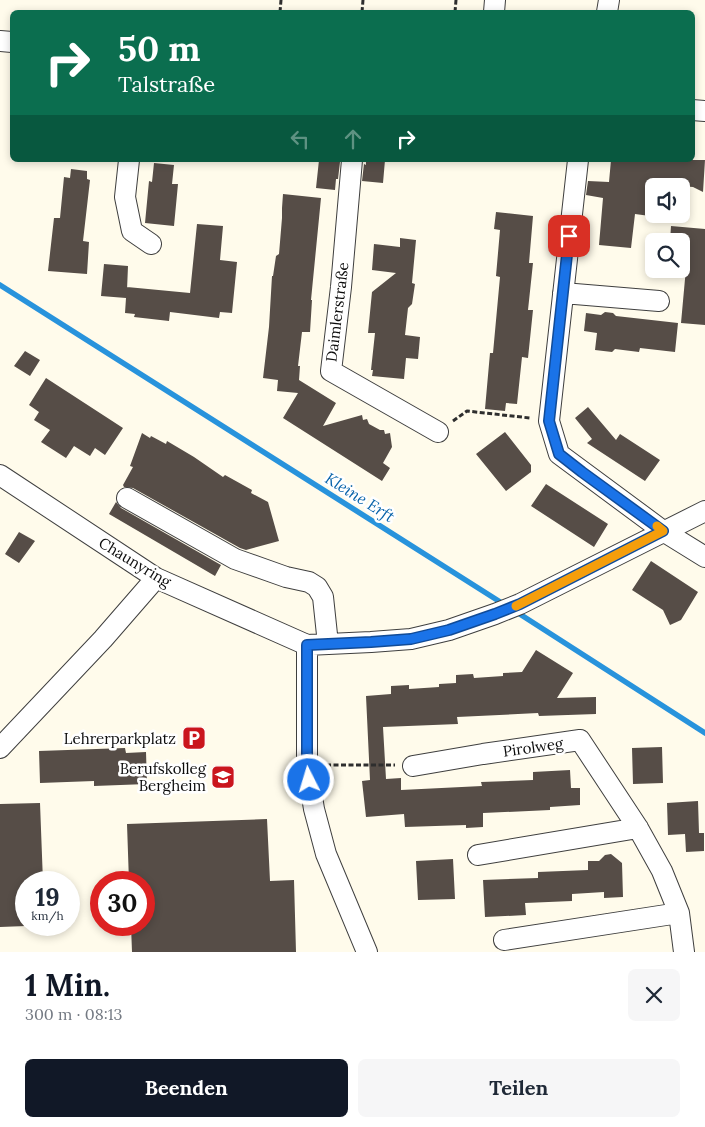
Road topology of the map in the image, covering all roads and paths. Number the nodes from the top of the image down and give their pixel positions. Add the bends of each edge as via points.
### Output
1 (129, 162) edge
2 (352, 162) edge
3 (578, 162) edge
4 (151, 244) dead end
5 (563, 292) junction
6 (659, 301) dead end
7 (549, 421) junction
8 (438, 432) joint
9 (0, 475) edge
10 (127, 498) dead end
11 (705, 511) edge
12 (663, 531) junction
13 (705, 557) edge
14 (156, 578) junction
15 (328, 644) junction
16 (307, 645) junction
17 (0, 748) edge
18 (307, 766) junction
19 (413, 766) joint
20 (638, 828) junction
21 (478, 855) dead end
22 (678, 913) junction
23 (504, 940) dead end
24 (367, 952) edge
25 (684, 952) edge

1 - 4 street via 125,197 132,231
2 - 8 street, Daimlerstraße via 342,287 331,371
3 - 5 street
5 - 6 street
5 - 7 street
7 - 8 path via 467,411
7 - 12 street via 559,454
9 - 14 street, Chaunyring
10 - 15 street via 234,558 317,587 323,597
11 - 12 street
12 - 13 street
12 - 15 street via 520,604 449,630 411,639
14 - 16 street, Chaunyring
14 - 17 street via 104,639
15 - 16 street
16 - 18 street
18 - 19 path
18 - 24 street via 326,854
19 - 20 street, Pirolweg via 580,740
20 - 21 street
20 - 22 street, Pirolweg via 662,871
22 - 23 street
22 - 25 street, Pirolweg

